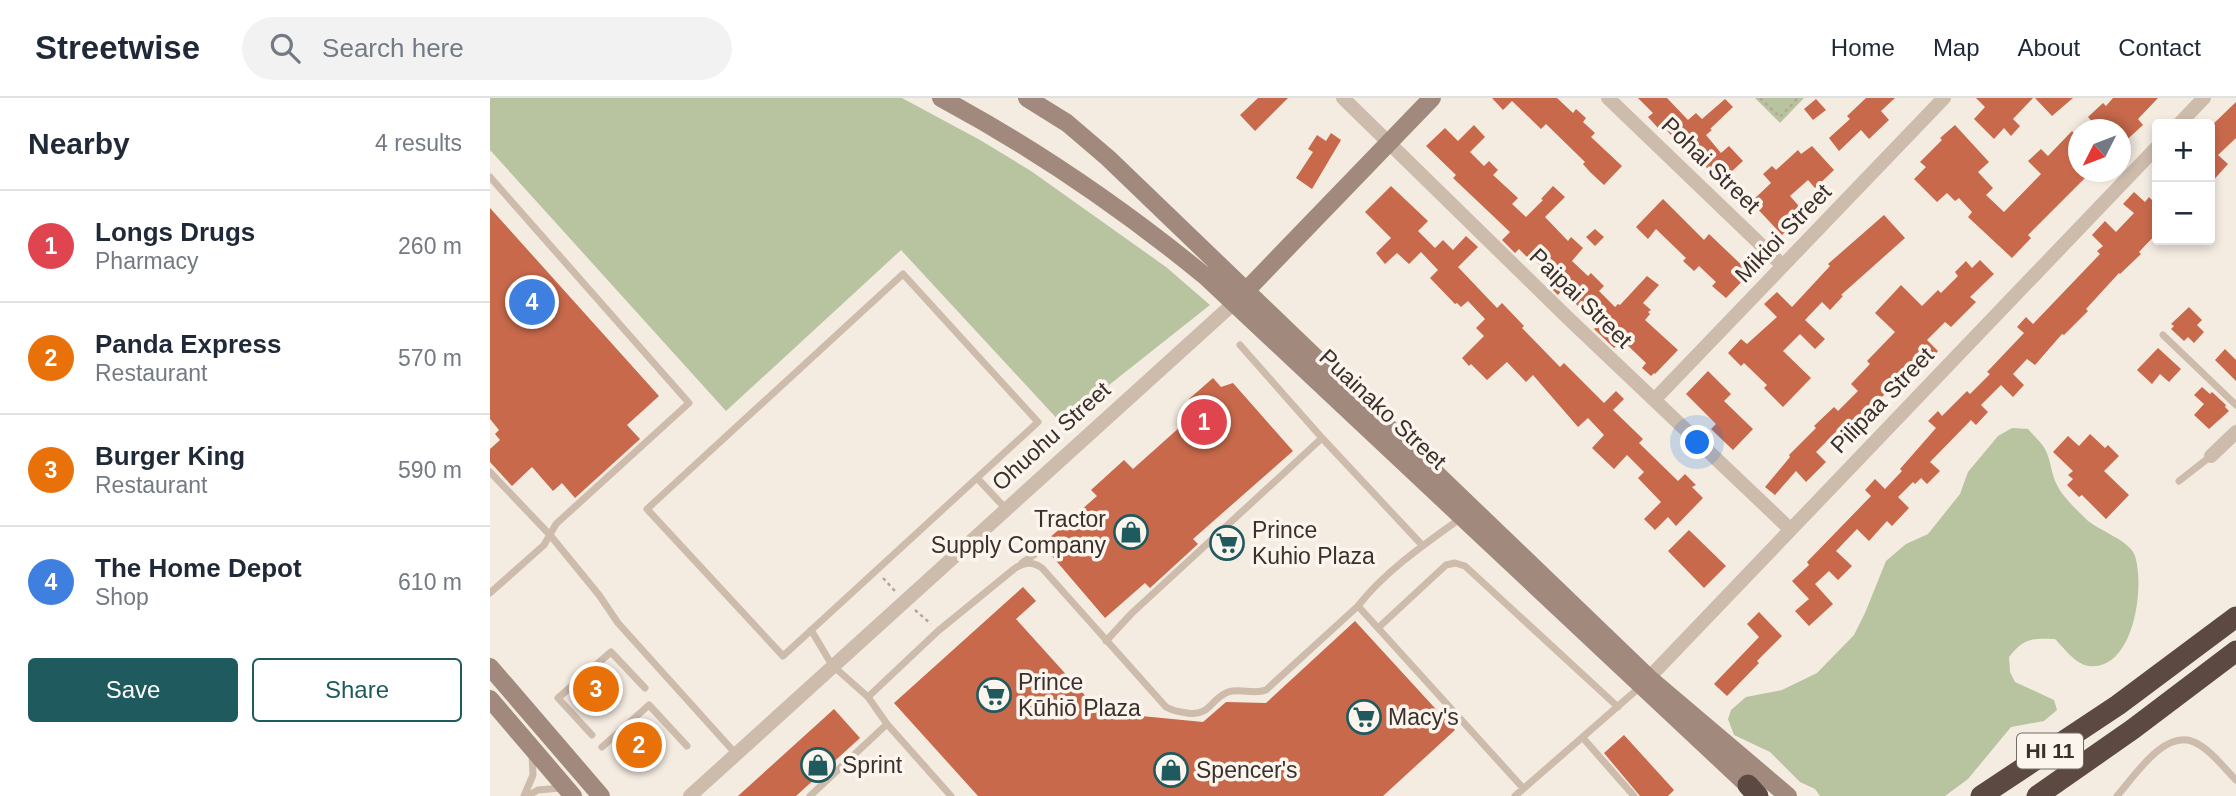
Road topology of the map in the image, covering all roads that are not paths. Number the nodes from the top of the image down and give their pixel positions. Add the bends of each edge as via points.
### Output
1 (941, 98) edge
2 (1027, 98) edge
3 (1343, 98) edge
4 (1432, 98) edge
5 (1608, 98) edge
6 (1944, 98) edge
7 (2204, 98) edge
8 (2184, 119) edge
9 (1390, 142) junction
10 (2152, 152) edge
11 (490, 177) edge
12 (1783, 265) junction
13 (1240, 297) junction
14 (2163, 335) dead end
15 (1240, 345) dead end
16 (1655, 399) junction
17 (2236, 405) edge
18 (2236, 432) edge
19 (1322, 438) junction
20 (2211, 457) joint
21 (490, 472) edge
22 (977, 478) junction
23 (2179, 481) dead end
24 (1006, 509) junction
25 (1468, 514) junction
26 (1790, 529) junction
27 (550, 536) junction
28 (1422, 545) junction
29 (1050, 550) dead end
30 (1019, 566) junction
31 (490, 593) edge
32 (1359, 606) junction
33 (2236, 617) edge
34 (1378, 628) junction
35 (811, 630) junction
36 (1106, 641) junction
37 (2233, 654) edge
38 (832, 665) junction
39 (490, 667) edge
40 (1645, 682) junction
41 (645, 688) dead end
42 (868, 697) junction
43 (490, 699) edge
44 (1618, 708) junction
45 (887, 724) junction
46 (592, 735) dead end
47 (1583, 738) junction
48 (687, 746) dead end
49 (602, 747) dead end
50 (532, 750) junction
51 (736, 754) junction
52 (2236, 780) edge
53 (1523, 788) junction
54 (569, 792) edge
55 (1755, 792) edge
56 (525, 796) edge
57 (601, 796) edge
58 (690, 796) edge
59 (810, 796) edge
60 (950, 796) edge
61 (1515, 796) edge
62 (1634, 796) edge
63 (1788, 796) edge
64 (1981, 796) edge
65 (2037, 796) edge
66 (2117, 796) edge

1 - 13 street, Puainako Street via 1041,155
2 - 13 street, Puainako Street via 1067,123 1108,158
3 - 9 street, Paipai Street
4 - 9 street, Ohuohu Street
5 - 12 street, Pohai Street
6 - 12 street, Mikioi Street
7 - 8 street
9 - 13 street, Ohuohu Street
9 - 16 street, Paipai Street
10 - 26 street, Pilipaa Street
11 - 27 lane via 689,403 556,524
12 - 16 street, Mikioi Street
13 - 24 street, Ohuohu Street
13 - 25 street, Puainako Street
14 - 17 lane
15 - 19 lane
16 - 26 street, Paipai Street
18 - 20 street
19 - 28 lane
19 - 36 lane
20 - 23 lane
21 - 27 lane
22 - 24 lane
22 - 35 lane
22 - 35 lane via 1038,422 903,274 647,509 783,656
24 - 38 street, Ohuohu Street
25 - 28 lane
25 - 40 street, Puainako Street
26 - 40 street, Pilipaa Street
27 - 31 lane
27 - 51 lane via 618,623
28 - 32 lane
29 - 30 lane via 1038,552
30 - 36 lane via 1029,563 1042,568
30 - 42 lane via 938,631
32 - 34 lane
32 - 36 lane via 1266,690 1227,693 1201,714 1166,707
33 - 64 highway, HI 11 via 2118,705
34 - 44 lane via 1446,565 1465,566
34 - 53 lane
35 - 38 lane
37 - 65 highway, HI 11
38 - 42 lane
38 - 51 street, Ohuohu Street
39 - 57 street
40 - 44 lane
40 - 55 street, Puainako Street
40 - 63 street, Puainako Street
41 - 46 lane via 611,652 558,698
42 - 45 lane
43 - 50 street
44 - 47 lane
45 - 59 lane
45 - 60 lane
47 - 53 lane
47 - 62 lane
48 - 49 lane via 649,705
50 - 54 street
50 - 56 lane via 533,775
51 - 58 street, Ohuohu Street
52 - 66 lane via 2198,744 2183,740 2157,750
53 - 61 lane
54 - 56 lane via 544,789

